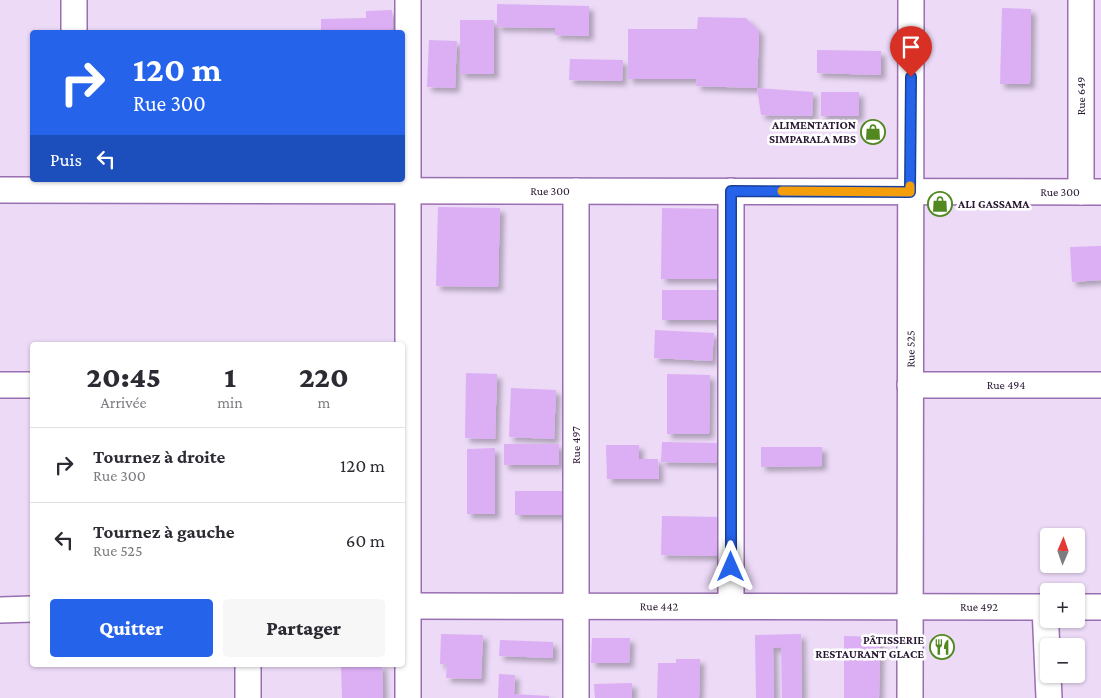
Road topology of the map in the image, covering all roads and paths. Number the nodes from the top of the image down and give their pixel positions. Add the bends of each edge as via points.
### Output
1 (74, 0) edge
2 (408, 0) edge
3 (911, 0) edge
4 (1081, 0) edge
5 (74, 30) edge
6 (74, 185) edge
7 (0, 190) edge
8 (408, 191) junction
9 (576, 191) junction
10 (731, 191) junction
11 (910, 192) junction
12 (1091, 192) edge
13 (0, 385) edge
14 (30, 385) edge
15 (910, 385) junction
16 (1101, 385) edge
17 (405, 386) edge
18 (408, 606) junction
19 (576, 606) junction
20 (731, 606) junction
21 (910, 606) junction
22 (1040, 607) edge
23 (1085, 607) edge
24 (1101, 607) edge
25 (0, 610) edge
26 (30, 610) edge
27 (1047, 628) edge
28 (248, 667) edge
29 (248, 698) edge
30 (408, 698) edge
31 (576, 698) edge
32 (910, 698) edge
33 (1049, 698) edge

1 - 5 street
2 - 8 street
3 - 11 street, Rue 525
4 - 12 street, Rue 649
6 - 7 street, Rue 300
6 - 8 street, Rue 300
8 - 9 street, Rue 300
8 - 17 street
9 - 10 street, Rue 300
9 - 19 street, Rue 497
10 - 11 street, Rue 300
10 - 20 street
11 - 12 street, Rue 300
11 - 15 street, Rue 525
13 - 14 street
15 - 16 street, Rue 494
15 - 21 street, Rue 525
17 - 18 street
18 - 19 street, Rue 442
18 - 30 street
19 - 20 street, Rue 442
19 - 31 street, Rue 497
20 - 21 street, Rue 442
21 - 22 street, Rue 492
21 - 32 street, Rue 525
23 - 24 street
25 - 26 street
27 - 33 street
28 - 29 street

